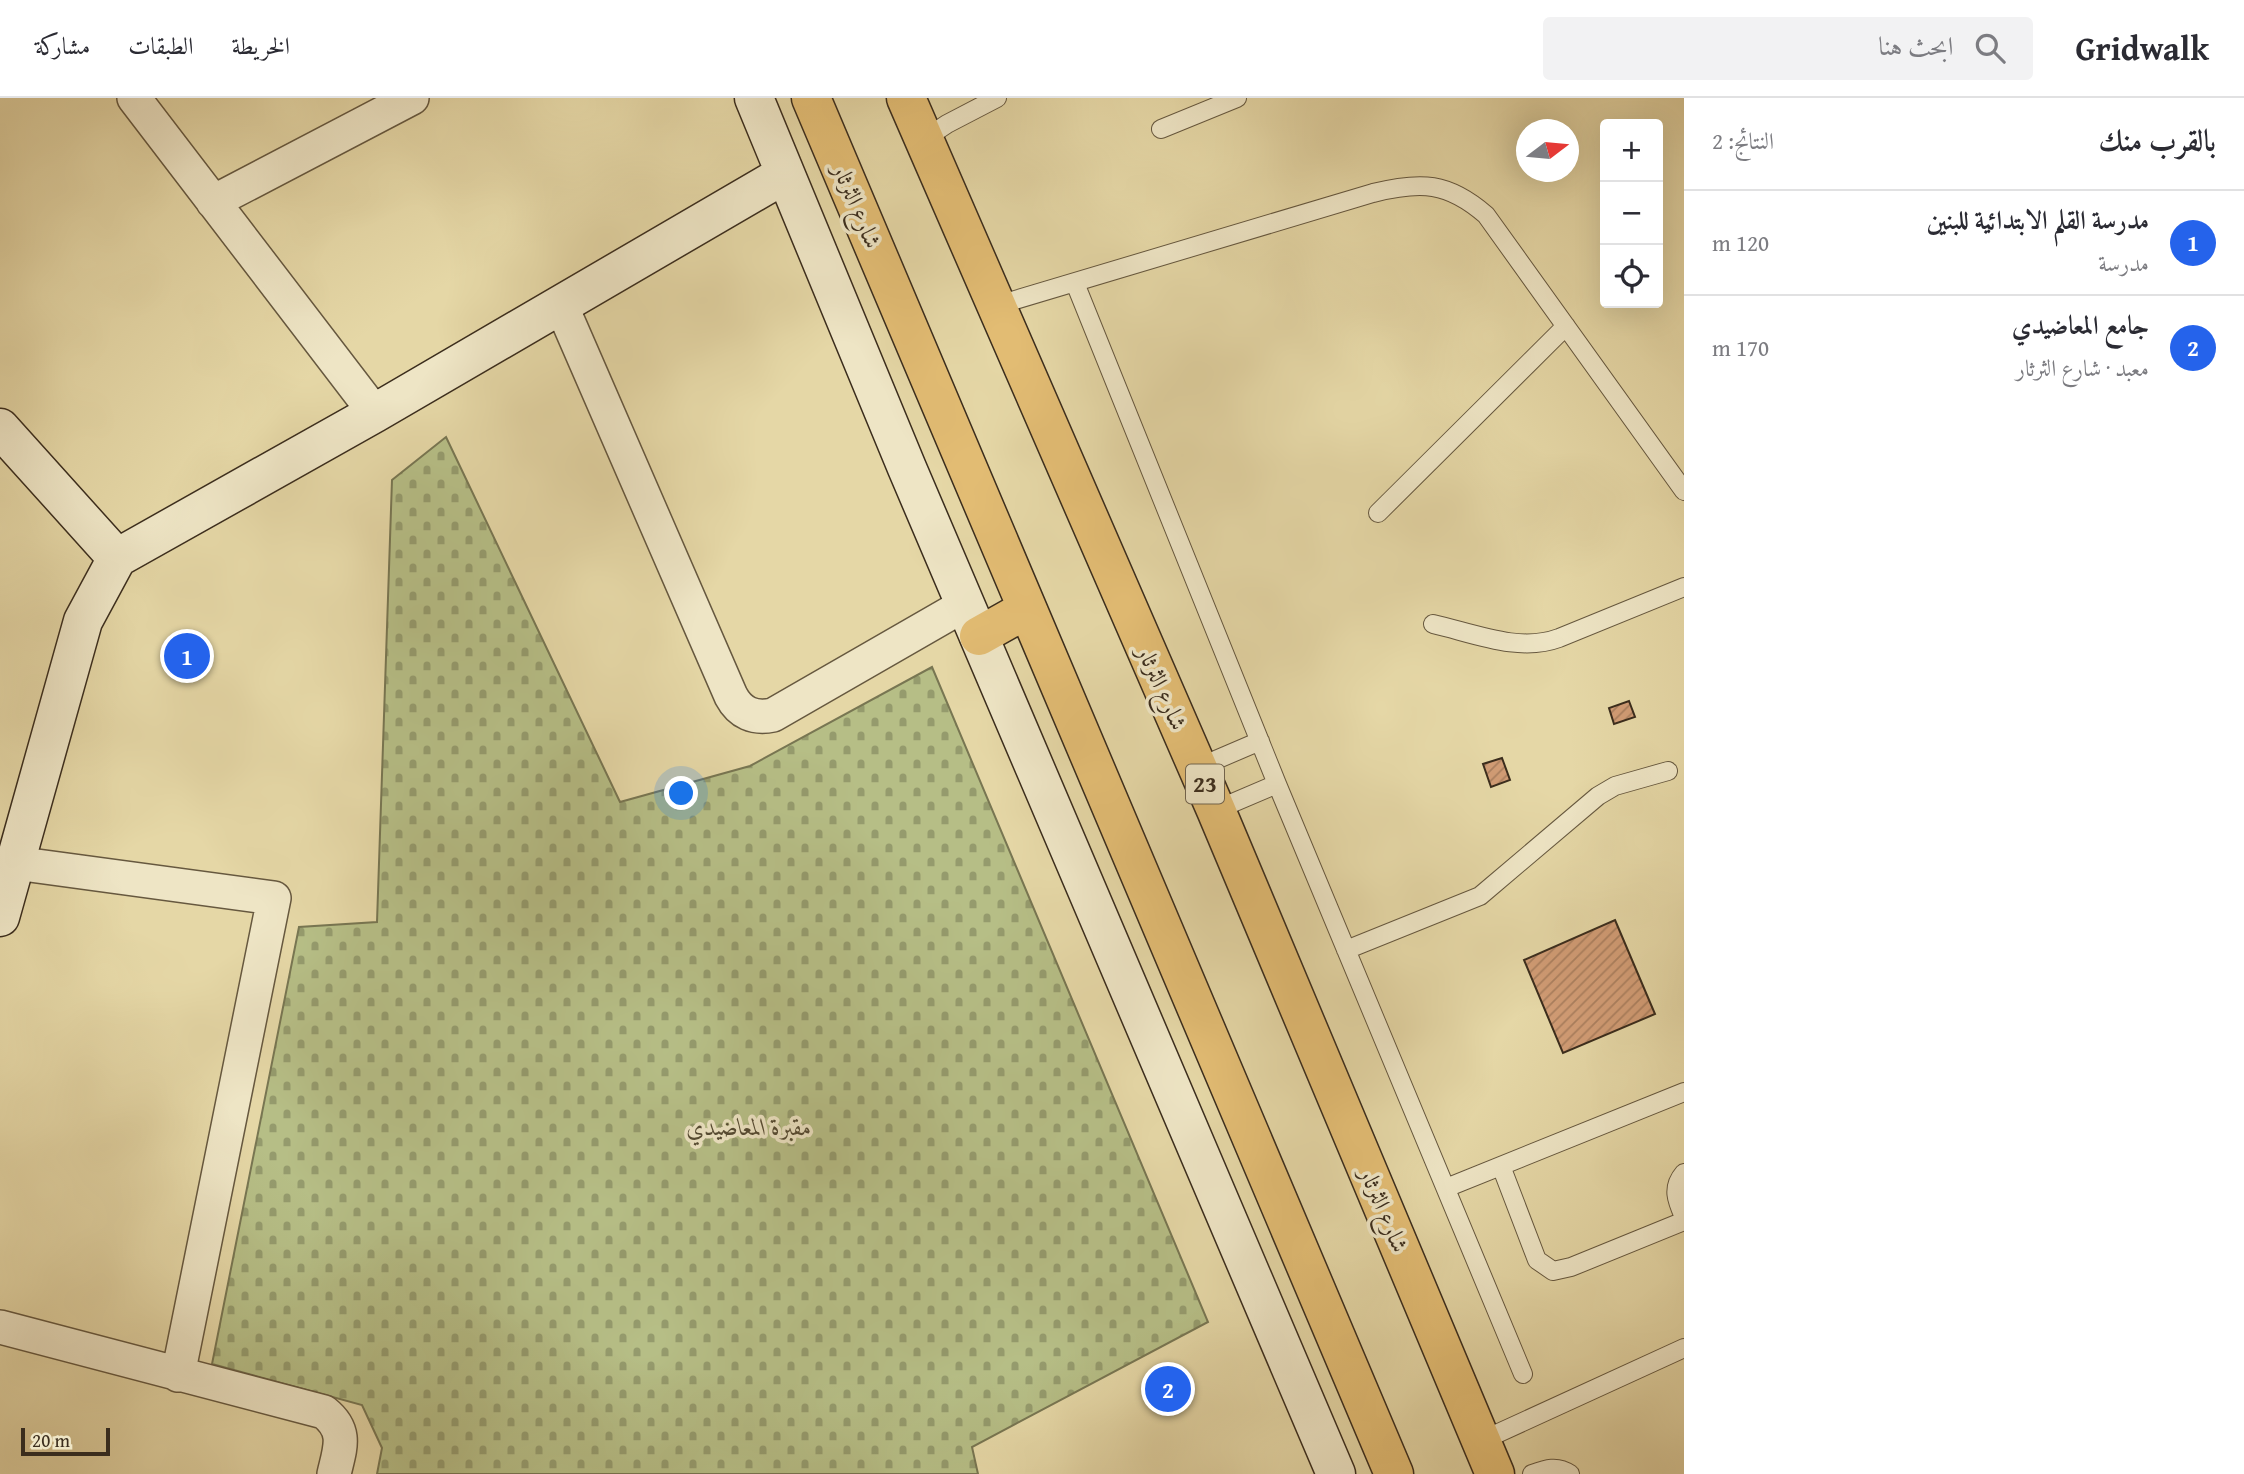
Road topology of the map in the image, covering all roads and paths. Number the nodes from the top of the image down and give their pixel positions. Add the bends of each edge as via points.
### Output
1 (134, 98) edge
2 (412, 98) edge
3 (754, 98) edge
4 (811, 98) edge
5 (906, 98) edge
6 (997, 98) edge
7 (1237, 98) edge
8 (1161, 129) dead end
9 (923, 140) junction
10 (785, 174) junction
11 (213, 202) junction
12 (1075, 283) junction
13 (561, 305) junction
14 (995, 306) junction
15 (1566, 326) junction
16 (375, 413) junction
17 (6, 447) edge
18 (1684, 491) edge
19 (1378, 513) dead end
20 (117, 558) junction
21 (1684, 587) edge
22 (1027, 609) junction
23 (972, 620) junction
24 (1433, 624) dead end
25 (1260, 741) junction
26 (1197, 768) junction
27 (1668, 771) dead end
28 (1278, 785) junction
29 (1216, 810) junction
30 (15, 863) junction
31 (0, 917) edge
32 (1346, 950) junction
33 (1684, 1092) edge
34 (1501, 1166) junction
35 (1684, 1173) edge
36 (1446, 1188) junction
37 (1684, 1219) edge
38 (0, 1327) edge
39 (1684, 1348) edge
40 (1523, 1374) dead end
41 (178, 1375) junction
42 (1488, 1458) edge
43 (334, 1474) edge
44 (1336, 1474) edge
45 (1394, 1474) edge
46 (1532, 1474) edge
47 (1570, 1474) edge

1 - 11 street
2 - 11 street
3 - 10 street
4 - 22 main road, شارع الثرثار
5 - 9 main road, شارع الثرثار / 23
6 - 9 lane
7 - 8 lane
9 - 14 main road, شارع الثرثار / 23
10 - 13 street
10 - 23 street
11 - 16 street
12 - 14 lane
12 - 15 lane via 1373,193 1420,185 1445,188 1486,215
12 - 25 lane
13 - 16 street
13 - 23 street via 731,696 743,712 774,715
14 - 26 main road, شارع الثرثار / 23
15 - 18 lane
15 - 19 lane
16 - 20 street
17 - 20 street
20 - 30 street via 83,621
21 - 24 lane via 1539,644 1509,642
22 - 23 main road
22 - 45 main road, شارع الثرثار
23 - 44 street
25 - 26 lane
25 - 28 lane
26 - 29 main road, شارع الثرثار / 23
27 - 32 lane via 1615,786 1598,796 1472,900
28 - 29 lane
28 - 32 lane
29 - 42 main road, شارع الثرثار / 23
30 - 31 street
30 - 41 street via 274,898
32 - 36 lane
33 - 34 lane
34 - 36 lane
34 - 37 lane via 1537,1261 1553,1271
35 - 37 lane via 1675,1192
36 - 40 lane
38 - 41 street
39 - 42 lane
41 - 43 street via 324,1412 339,1430 341,1441
46 - 47 lane via 1550,1468

